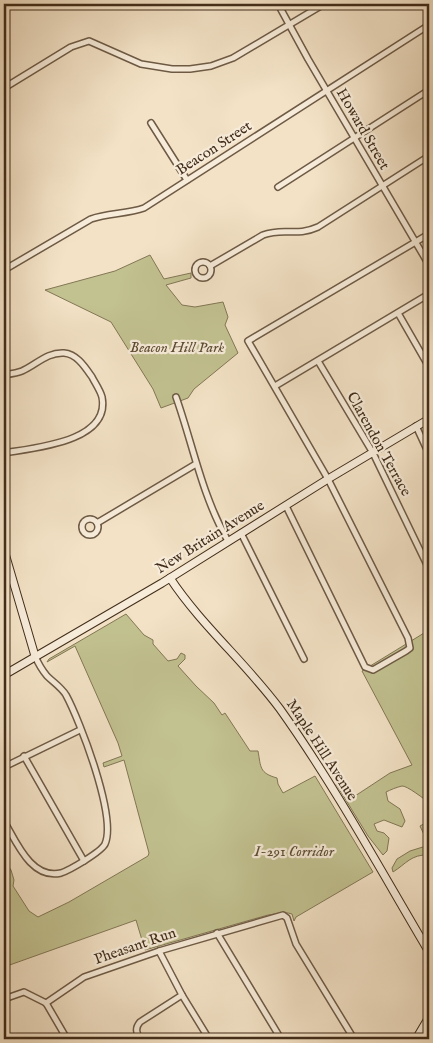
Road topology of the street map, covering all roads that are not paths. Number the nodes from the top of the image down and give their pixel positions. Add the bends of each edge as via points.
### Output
1 (278, 4) edge
2 (324, 4) edge
3 (290, 24) junction
4 (429, 25) edge
5 (4, 88) edge
6 (429, 90) edge
7 (326, 91) junction
8 (151, 123) dead end
9 (354, 138) junction
10 (429, 156) edge
11 (188, 180) junction
12 (382, 186) junction
13 (278, 187) dead end
14 (429, 234) edge
15 (416, 242) junction
16 (429, 264) edge
17 (210, 266) dead end
18 (4, 270) edge
19 (429, 294) edge
20 (398, 312) junction
21 (318, 361) junction
22 (429, 367) edge
23 (4, 375) edge
24 (275, 386) junction
25 (176, 397) dead end
26 (429, 419) edge
27 (416, 426) junction
28 (4, 453) edge
29 (373, 453) junction
30 (429, 454) edge
31 (196, 464) junction
32 (328, 479) junction
33 (286, 506) junction
34 (97, 523) dead end
35 (241, 533) junction
36 (228, 541) junction
37 (4, 550) edge
38 (429, 568) edge
39 (170, 578) junction
40 (35, 656) junction
41 (304, 659) dead end
42 (4, 675) edge
43 (80, 730) junction
44 (24, 756) junction
45 (4, 767) edge
46 (4, 821) edge
47 (84, 860) junction
48 (217, 933) junction
49 (159, 951) junction
50 (429, 952) edge
51 (182, 995) junction
52 (4, 999) edge
53 (46, 1004) junction
54 (429, 1016) edge
55 (65, 1037) edge
56 (57, 1039) edge
57 (140, 1039) edge
58 (209, 1039) edge
59 (281, 1039) edge
60 (354, 1039) edge
61 (416, 1039) edge

1 - 3 street, Howard Street
2 - 3 street
3 - 5 street via 233,58 190,69 141,64 89,41 80,43
3 - 7 street, Howard Street
4 - 7 street, Beacon Street
6 - 9 street
7 - 9 street, Howard Street
7 - 11 street, Beacon Street
8 - 11 street
9 - 12 street, Howard Street
9 - 13 street
10 - 12 street
11 - 18 street, Beacon Street via 144,208 91,219
12 - 15 street, Howard Street
12 - 17 street via 318,227 297,233 273,231
14 - 15 street
15 - 16 street, Howard Street
15 - 24 street via 248,341
19 - 20 street
20 - 21 street
20 - 22 street
21 - 24 street
21 - 29 street, Clarendon Terrace
23 - 28 street via 21,372 49,356 68,354 83,363 102,398 102,409 92,428 52,445
24 - 32 street
25 - 31 street
26 - 27 main road, New Britain Avenue
27 - 29 main road, New Britain Avenue
27 - 30 street
29 - 32 main road, New Britain Avenue
29 - 38 street, Clarendon Terrace
31 - 34 street
31 - 36 street via 214,515
32 - 33 main road, New Britain Avenue
32 - 33 street via 408,638 410,648 403,654 373,670 365,667
33 - 35 main road, New Britain Avenue
35 - 36 main road, New Britain Avenue
35 - 41 street
36 - 39 main road, New Britain Avenue
37 - 40 main road
39 - 40 main road, New Britain Avenue
39 - 50 main road, Maple Hill Avenue via 257,680 288,722 326,779
40 - 42 main road, New Britain Avenue
40 - 43 street via 43,671 65,693
43 - 44 street
43 - 47 street via 96,769 108,827 105,843 99,852
44 - 45 street
44 - 47 street
46 - 47 street via 31,864 45,873 61,873
48 - 49 street, Pheasant Run
48 - 59 street
48 - 60 street, Pheasant Run via 283,915 287,918 296,944
49 - 51 street
49 - 53 street, Pheasant Run via 84,977
51 - 57 street via 136,1026
51 - 58 street
52 - 53 street via 24,992
53 - 55 street
54 - 61 main road
55 - 56 street

